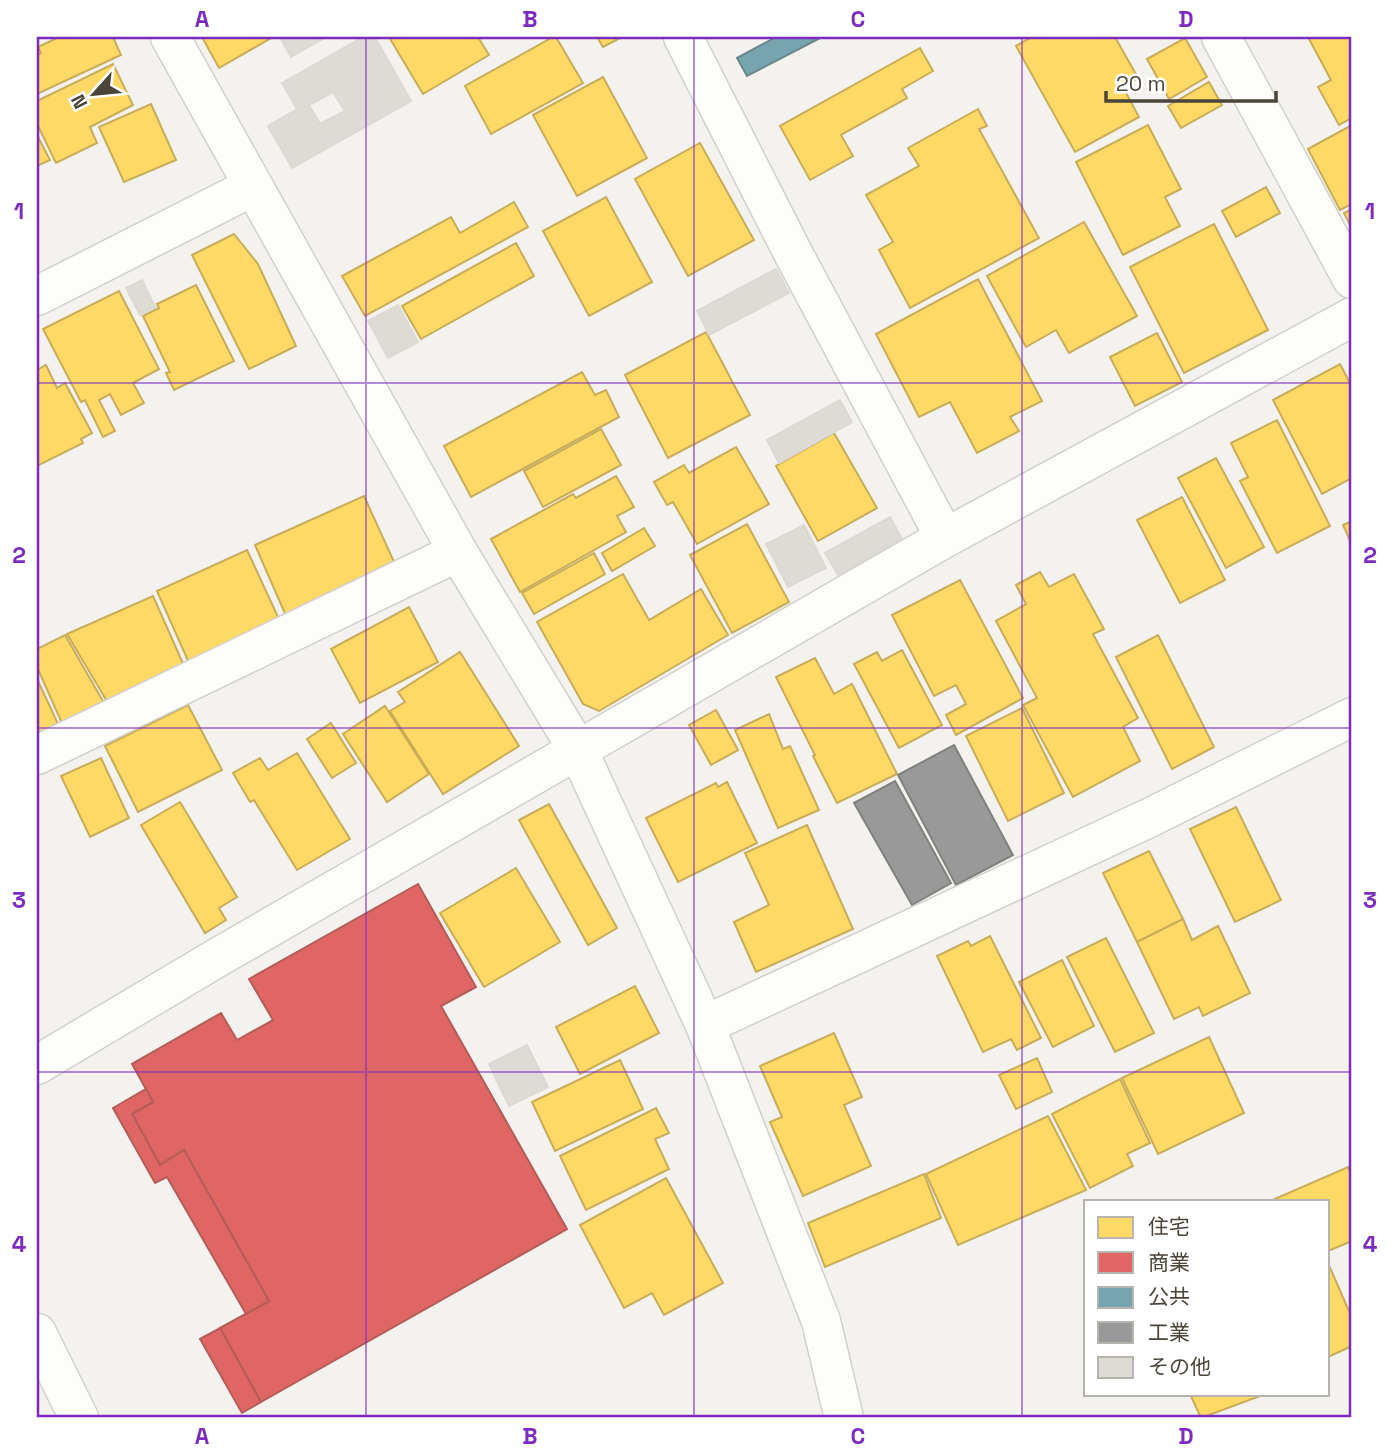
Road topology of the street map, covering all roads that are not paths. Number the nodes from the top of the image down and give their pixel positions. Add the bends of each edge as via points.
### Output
1 (170, 37) edge
2 (683, 37) edge
3 (1221, 37) edge
4 (252, 187) junction
5 (1352, 279) edge
6 (37, 296) edge
7 (1352, 317) edge
8 (945, 538) junction
9 (458, 552) junction
10 (1352, 717) edge
11 (579, 750) junction
12 (37, 755) edge
13 (705, 1025) junction
14 (37, 1065) edge
15 (37, 1333) edge
16 (79, 1418) edge
17 (844, 1418) edge

1 - 4 street
2 - 8 street
3 - 5 street
4 - 6 street
4 - 9 street
7 - 8 street
8 - 11 street
9 - 11 street
9 - 12 street
10 - 13 street via 1149,818
11 - 13 street
11 - 14 street
13 - 17 street via 821,1321
15 - 16 street

